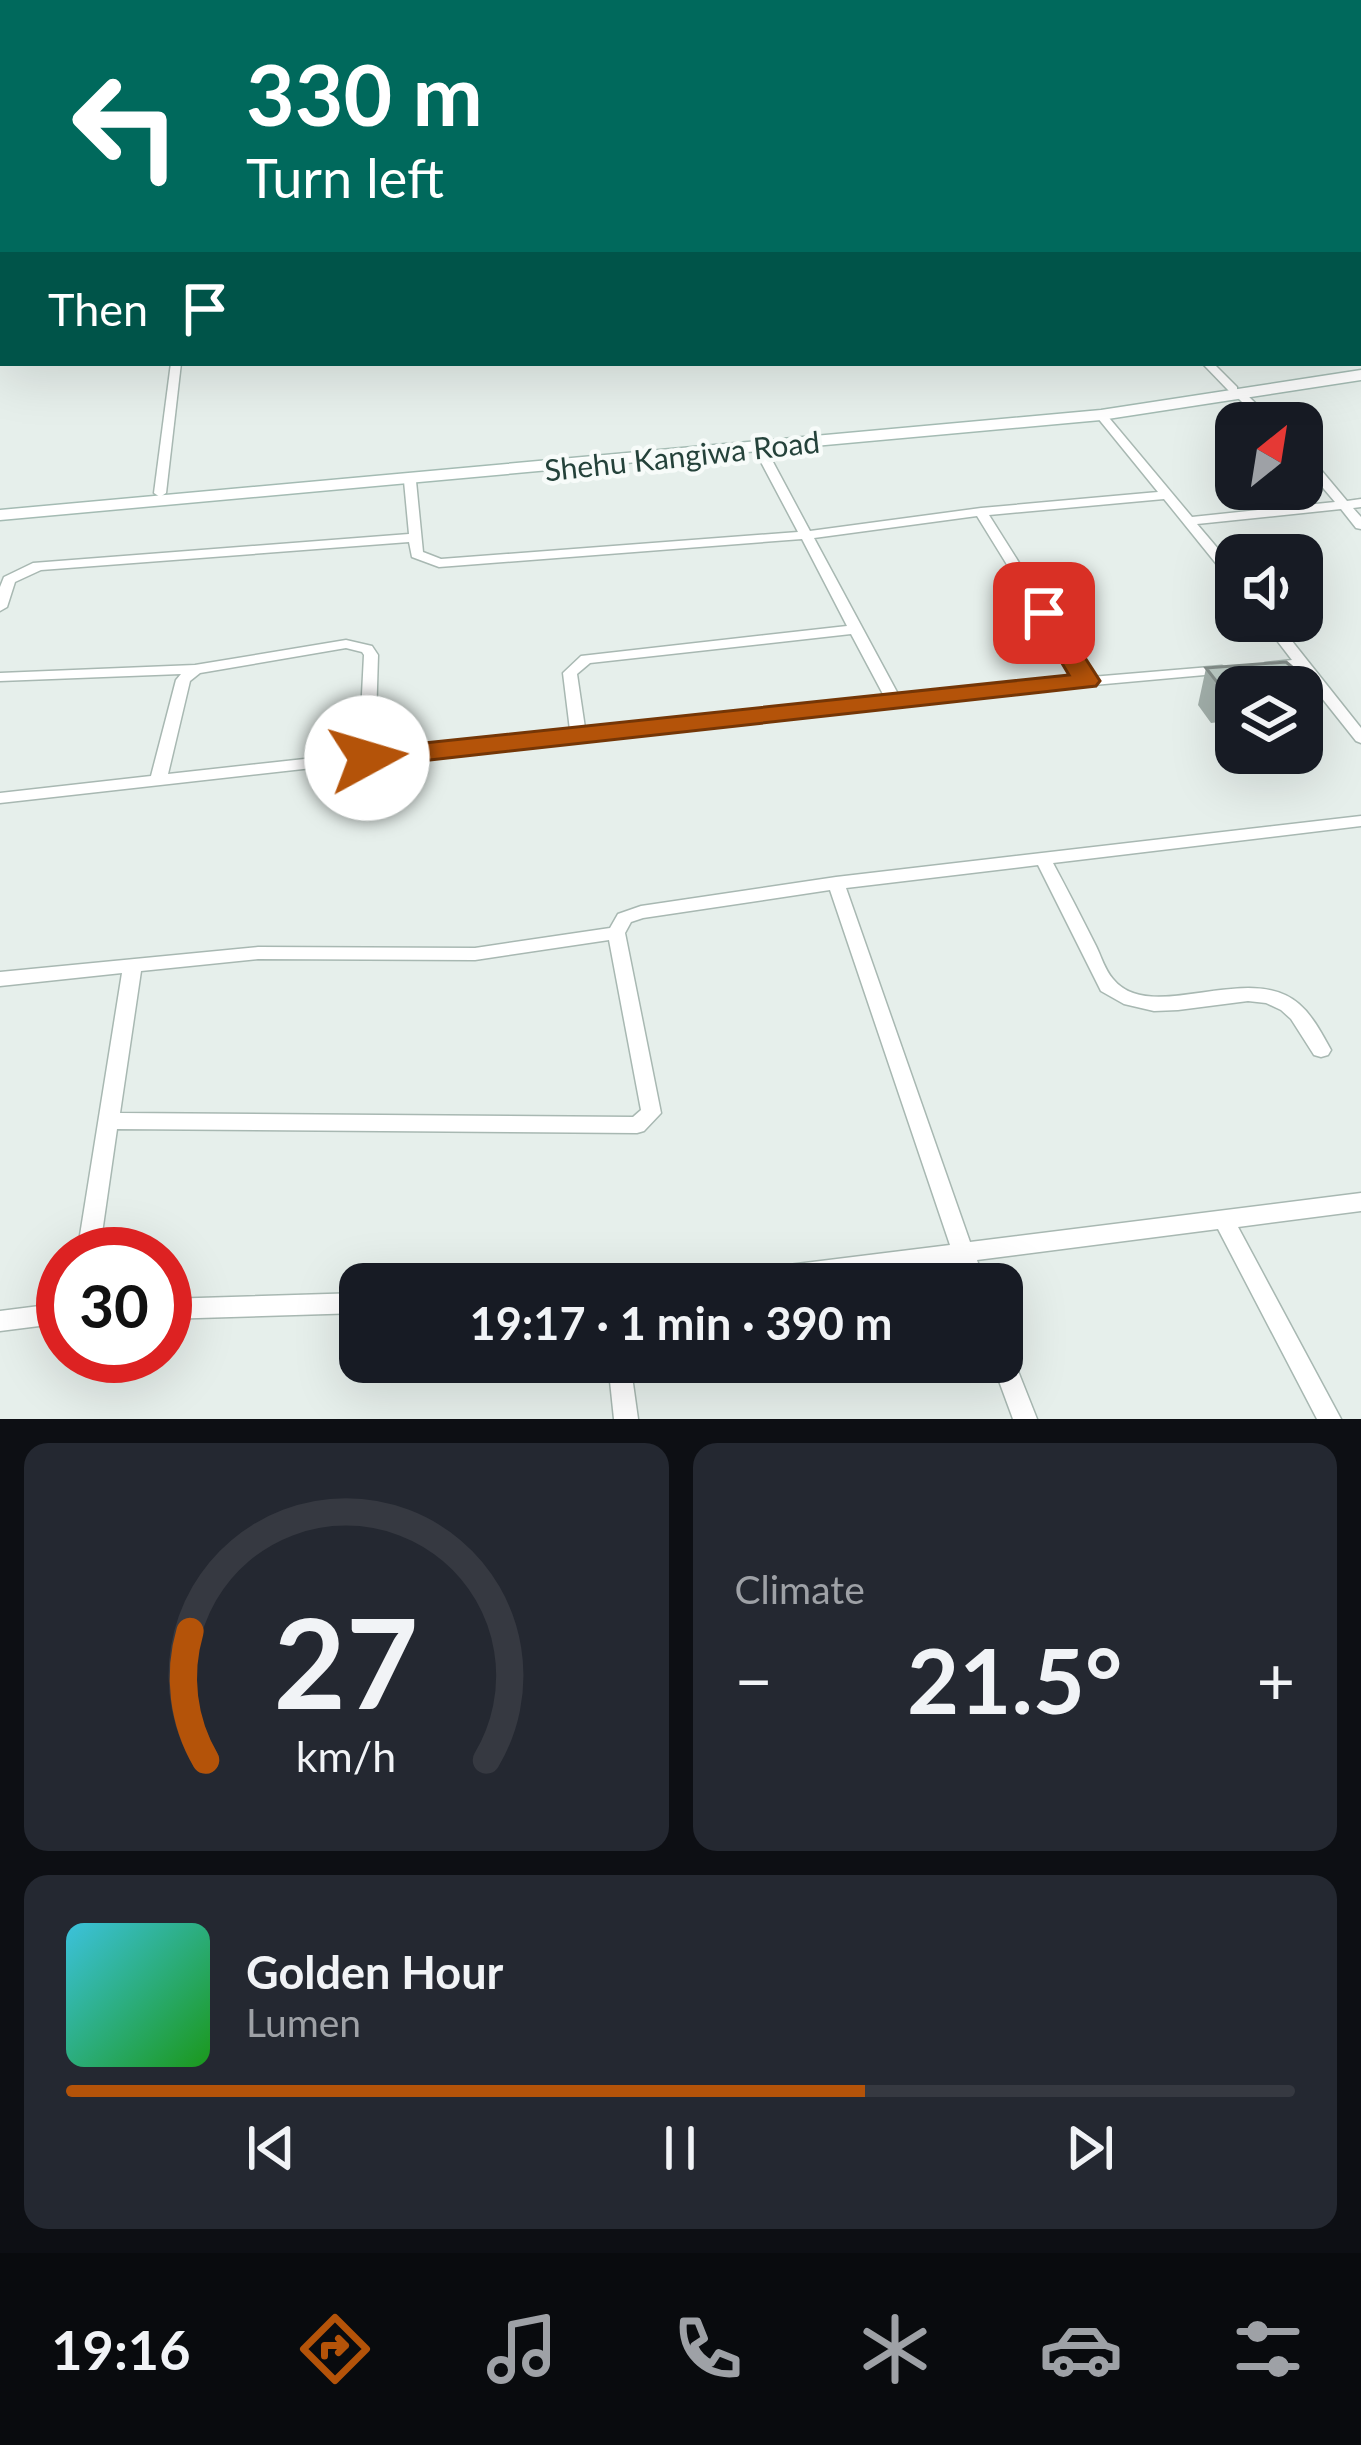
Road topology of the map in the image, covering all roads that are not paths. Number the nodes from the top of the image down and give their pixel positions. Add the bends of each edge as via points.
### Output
1 (176, 366) edge
2 (1210, 366) edge
3 (1360, 374) edge
4 (1237, 392) junction
5 (1248, 402) edge
6 (1101, 415) junction
7 (759, 447) junction
8 (1323, 474) edge
9 (410, 482) junction
10 (160, 493) junction
11 (1169, 495) junction
12 (1354, 503) edge
13 (0, 506) edge
14 (981, 512) junction
15 (0, 515) edge
16 (1190, 520) junction
17 (1361, 525) edge
18 (806, 535) junction
19 (412, 538) junction
20 (1215, 552) edge
21 (0, 607) edge
22 (856, 628) junction
23 (1286, 642) edge
24 (1303, 663) junction
25 (1270, 666) edge
26 (195, 669) junction
27 (1215, 670) edge
28 (0, 677) edge
29 (1086, 681) junction
30 (893, 699) junction
31 (578, 734) junction
32 (1360, 735) edge
33 (367, 758) junction
34 (158, 782) junction
35 (0, 798) edge
36 (1361, 821) edge
37 (1042, 857) junction
38 (836, 883) junction
39 (616, 933) junction
40 (133, 964) junction
41 (0, 979) edge
42 (1321, 1050) dead end
43 (109, 1121) junction
44 (1361, 1202) edge
45 (1223, 1220) junction
46 (92, 1227) edge
47 (963, 1255) junction
48 (895, 1263) edge
49 (966, 1263) edge
50 (339, 1305) edge
51 (192, 1308) edge
52 (36, 1316) edge
53 (0, 1321) edge
54 (622, 1383) edge
55 (1011, 1383) edge
56 (626, 1419) edge
57 (1025, 1419) edge
58 (1329, 1419) edge

1 - 10 street
2 - 4 street
3 - 4 main road, Shehu Kangiwa Road
4 - 5 street
4 - 6 main road, Shehu Kangiwa Road
4 - 10 main road, Shehu Kangiwa Road
6 - 7 main road, Shehu Kangiwa Road
6 - 11 street
7 - 9 main road, Shehu Kangiwa Road
7 - 18 street
8 - 12 street
9 - 15 main road, Shehu Kangiwa Road
9 - 19 street
10 - 13 main road, Shehu Kangiwa Road
11 - 14 street
11 - 16 street
12 - 16 street
12 - 17 street
14 - 18 street
14 - 29 street
16 - 20 street
18 - 19 street via 439,563 421,559
18 - 22 street
19 - 21 street via 38,566 9,580
22 - 30 street
22 - 31 street via 586,659 570,673
23 - 24 street
24 - 25 street
24 - 32 street
26 - 28 street
26 - 33 street via 346,644 367,649
26 - 34 street via 183,680
27 - 29 street
29 - 30 street
30 - 31 street
31 - 33 street
33 - 34 street
34 - 35 street
36 - 37 street
37 - 38 street
37 - 42 street via 1107,986 1125,1000 1152,1006 1260,994 1300,1016
38 - 39 street via 641,912 624,918
38 - 47 street
39 - 40 street via 475,954 258,953
39 - 43 street via 652,1113 638,1125
40 - 41 street
40 - 43 street
43 - 46 street
44 - 45 street
45 - 47 street
45 - 58 street
47 - 48 street
47 - 49 street
50 - 51 street
52 - 53 street
54 - 56 street
55 - 57 street

